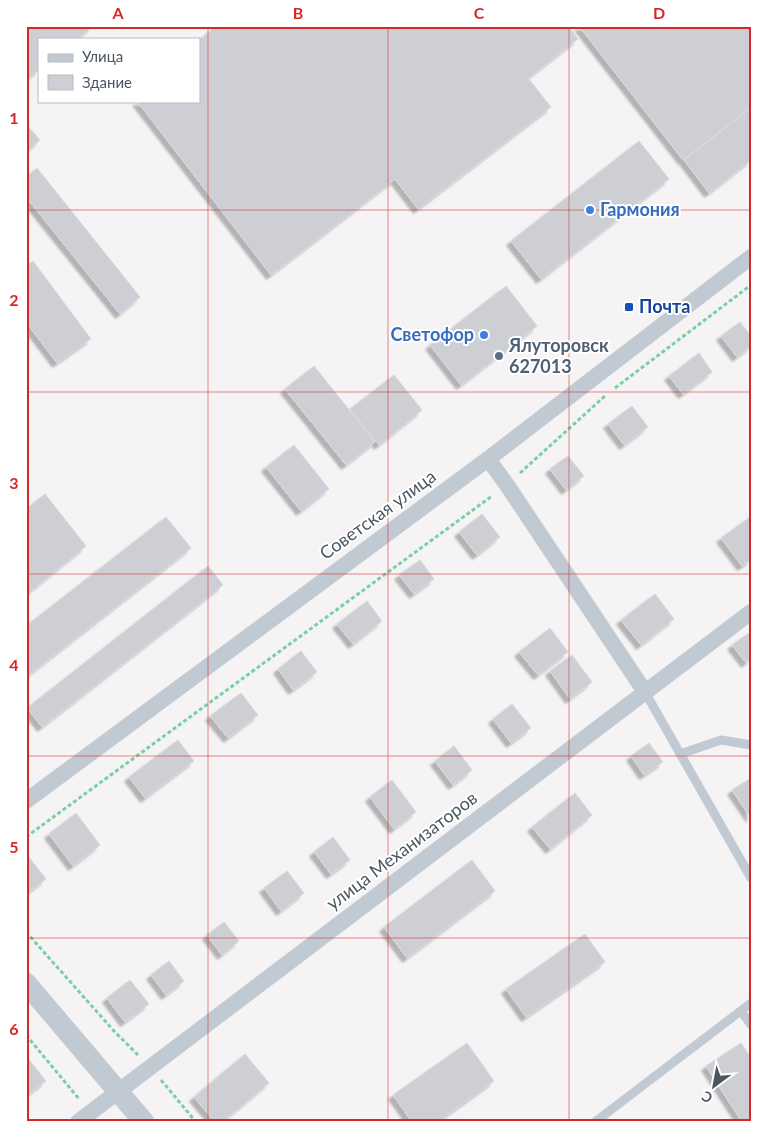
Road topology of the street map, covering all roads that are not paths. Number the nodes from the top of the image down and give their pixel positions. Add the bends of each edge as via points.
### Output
1 (751, 257) edge
2 (488, 459) junction
3 (751, 612) edge
4 (645, 692) junction
5 (751, 745) edge
6 (680, 754) junction
7 (26, 801) edge
8 (751, 878) edge
9 (26, 983) edge
10 (751, 1003) edge
11 (741, 1011) junction
12 (751, 1025) edge
13 (119, 1091) junction
14 (84, 1117) edge
15 (144, 1122) edge
16 (595, 1122) edge

1 - 2 street, Советская улица
2 - 4 street
2 - 7 street, Советская улица
3 - 4 street, улица Механизаторов
4 - 6 lane
4 - 13 street, улица Механизаторов
5 - 6 lane via 721,740
6 - 8 lane
9 - 13 street
10 - 11 lane
11 - 12 lane
11 - 16 lane
13 - 14 street, улица Механизаторов
13 - 15 street

